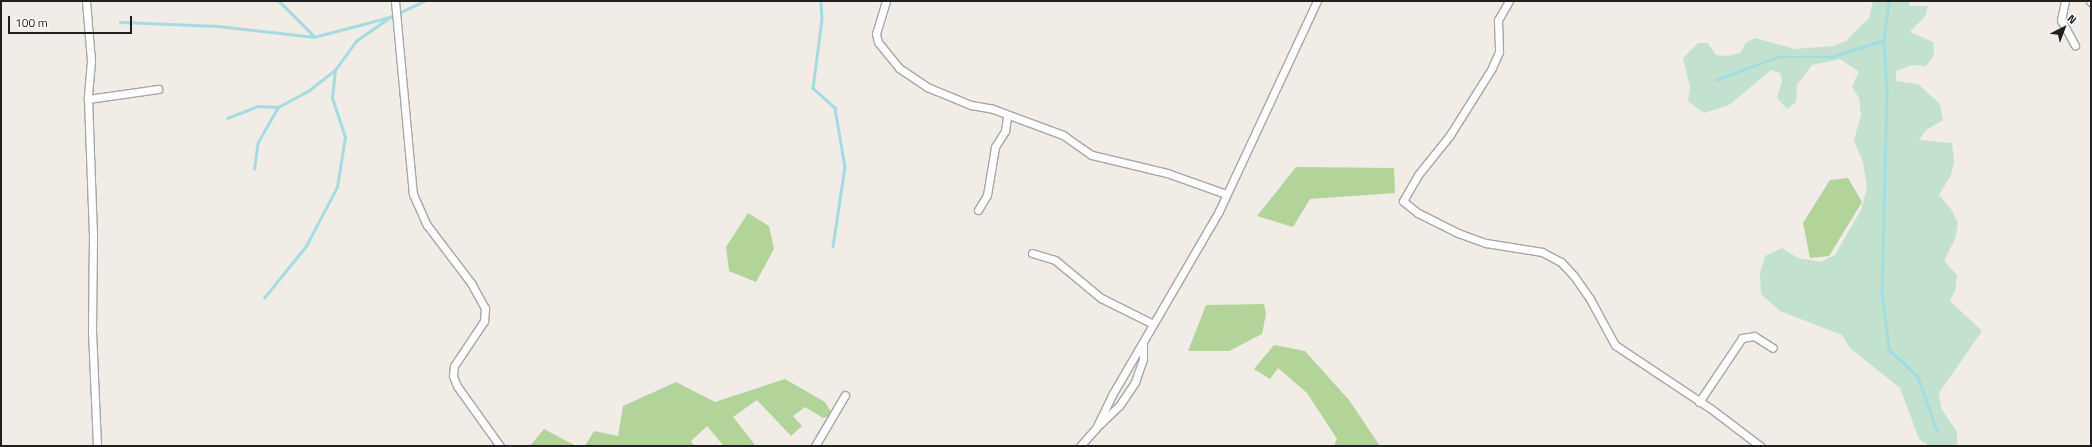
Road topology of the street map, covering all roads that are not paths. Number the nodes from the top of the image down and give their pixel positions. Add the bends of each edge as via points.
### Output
1 (86, 1) edge
2 (395, 1) edge
3 (886, 1) edge
4 (1317, 1) edge
5 (1509, 1) edge
6 (2065, 1) edge
7 (2075, 46) dead end
8 (158, 89) dead end
9 (88, 99) junction
10 (1006, 116) junction
11 (1226, 194) junction
12 (978, 210) dead end
13 (1032, 253) dead end
14 (1153, 324) junction
15 (1144, 344) junction
16 (1773, 348) dead end
17 (845, 395) dead end
18 (1699, 402) junction
19 (1096, 428) junction
20 (97, 446) edge
21 (500, 446) edge
22 (815, 446) edge
23 (1080, 446) edge
24 (1760, 446) edge

1 - 9 street via 91,62
2 - 21 street via 413,194 424,221 471,283 485,308 484,321 454,366 453,376 457,386
3 - 10 street via 876,34 882,50 898,68 928,87
4 - 11 street
5 - 18 street via 1498,20 1499,52 1492,68 1450,135 1418,175 1403,201 1418,213 1458,233 1486,243 1542,252 1561,262 1590,299 1615,344
6 - 7 street via 2061,20
8 - 9 street
9 - 20 street via 92,331
10 - 11 street via 1063,135 1092,155 1167,172
10 - 12 street via 1005,131 995,147 987,195
11 - 14 street
13 - 14 street via 1055,260 1101,298
14 - 15 street
15 - 19 street
15 - 19 street via 1140,371 1127,396
16 - 18 street via 1754,336 1742,338
17 - 22 street
18 - 24 street
19 - 23 street

